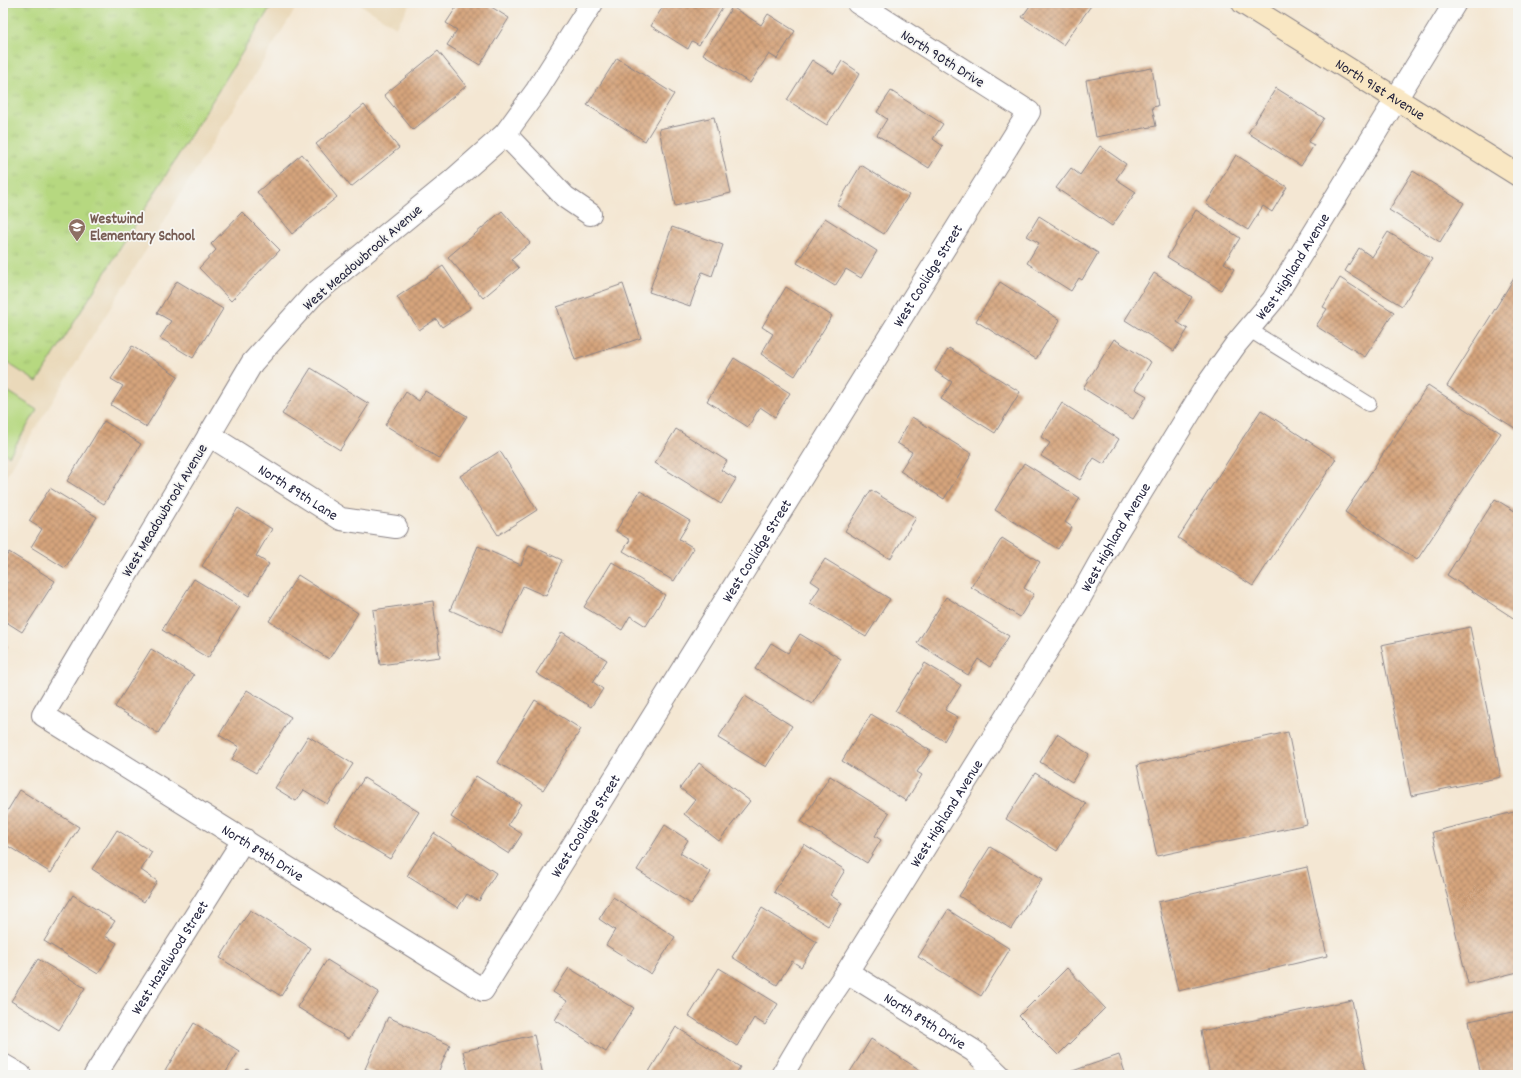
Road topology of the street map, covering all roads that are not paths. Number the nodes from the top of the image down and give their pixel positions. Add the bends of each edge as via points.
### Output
1 (592, 3) edge
2 (858, 3) edge
3 (1243, 3) edge
4 (1455, 3) edge
5 (1396, 98) junction
6 (1029, 112) joint
7 (505, 134) junction
8 (1518, 175) edge
9 (590, 214) dead end
10 (1248, 329) junction
11 (1368, 404) dead end
12 (209, 435) junction
13 (396, 527) dead end
14 (43, 715) joint
15 (244, 840) junction
16 (847, 972) junction
17 (483, 990) joint
18 (3, 1064) edge
19 (20, 1075) edge
20 (95, 1075) edge
21 (782, 1075) edge
22 (999, 1075) edge

1 - 7 street, West Meadowbrook Avenue via 537,90
2 - 6 street, North 90th Drive
3 - 5 main road, North 91st Avenue
4 - 5 street, West Highland Avenue
5 - 8 main road, North 91st Avenue
5 - 10 street, West Highland Avenue via 1273,300
6 - 17 street, West Coolidge Street
7 - 9 street via 565,197
7 - 12 street, West Meadowbrook Avenue via 314,294 252,363
10 - 11 lane
10 - 16 street, West Highland Avenue via 1205,388 1115,535 1077,603
12 - 13 street, North 89th Lane via 341,519
12 - 14 street, West Meadowbrook Avenue
14 - 15 street, North 89th Drive
15 - 17 street, North 89th Drive
15 - 20 street, West Hazelwood Street
16 - 21 street, West Highland Avenue
16 - 22 street, North 89th Drive via 974,1051
18 - 19 street

